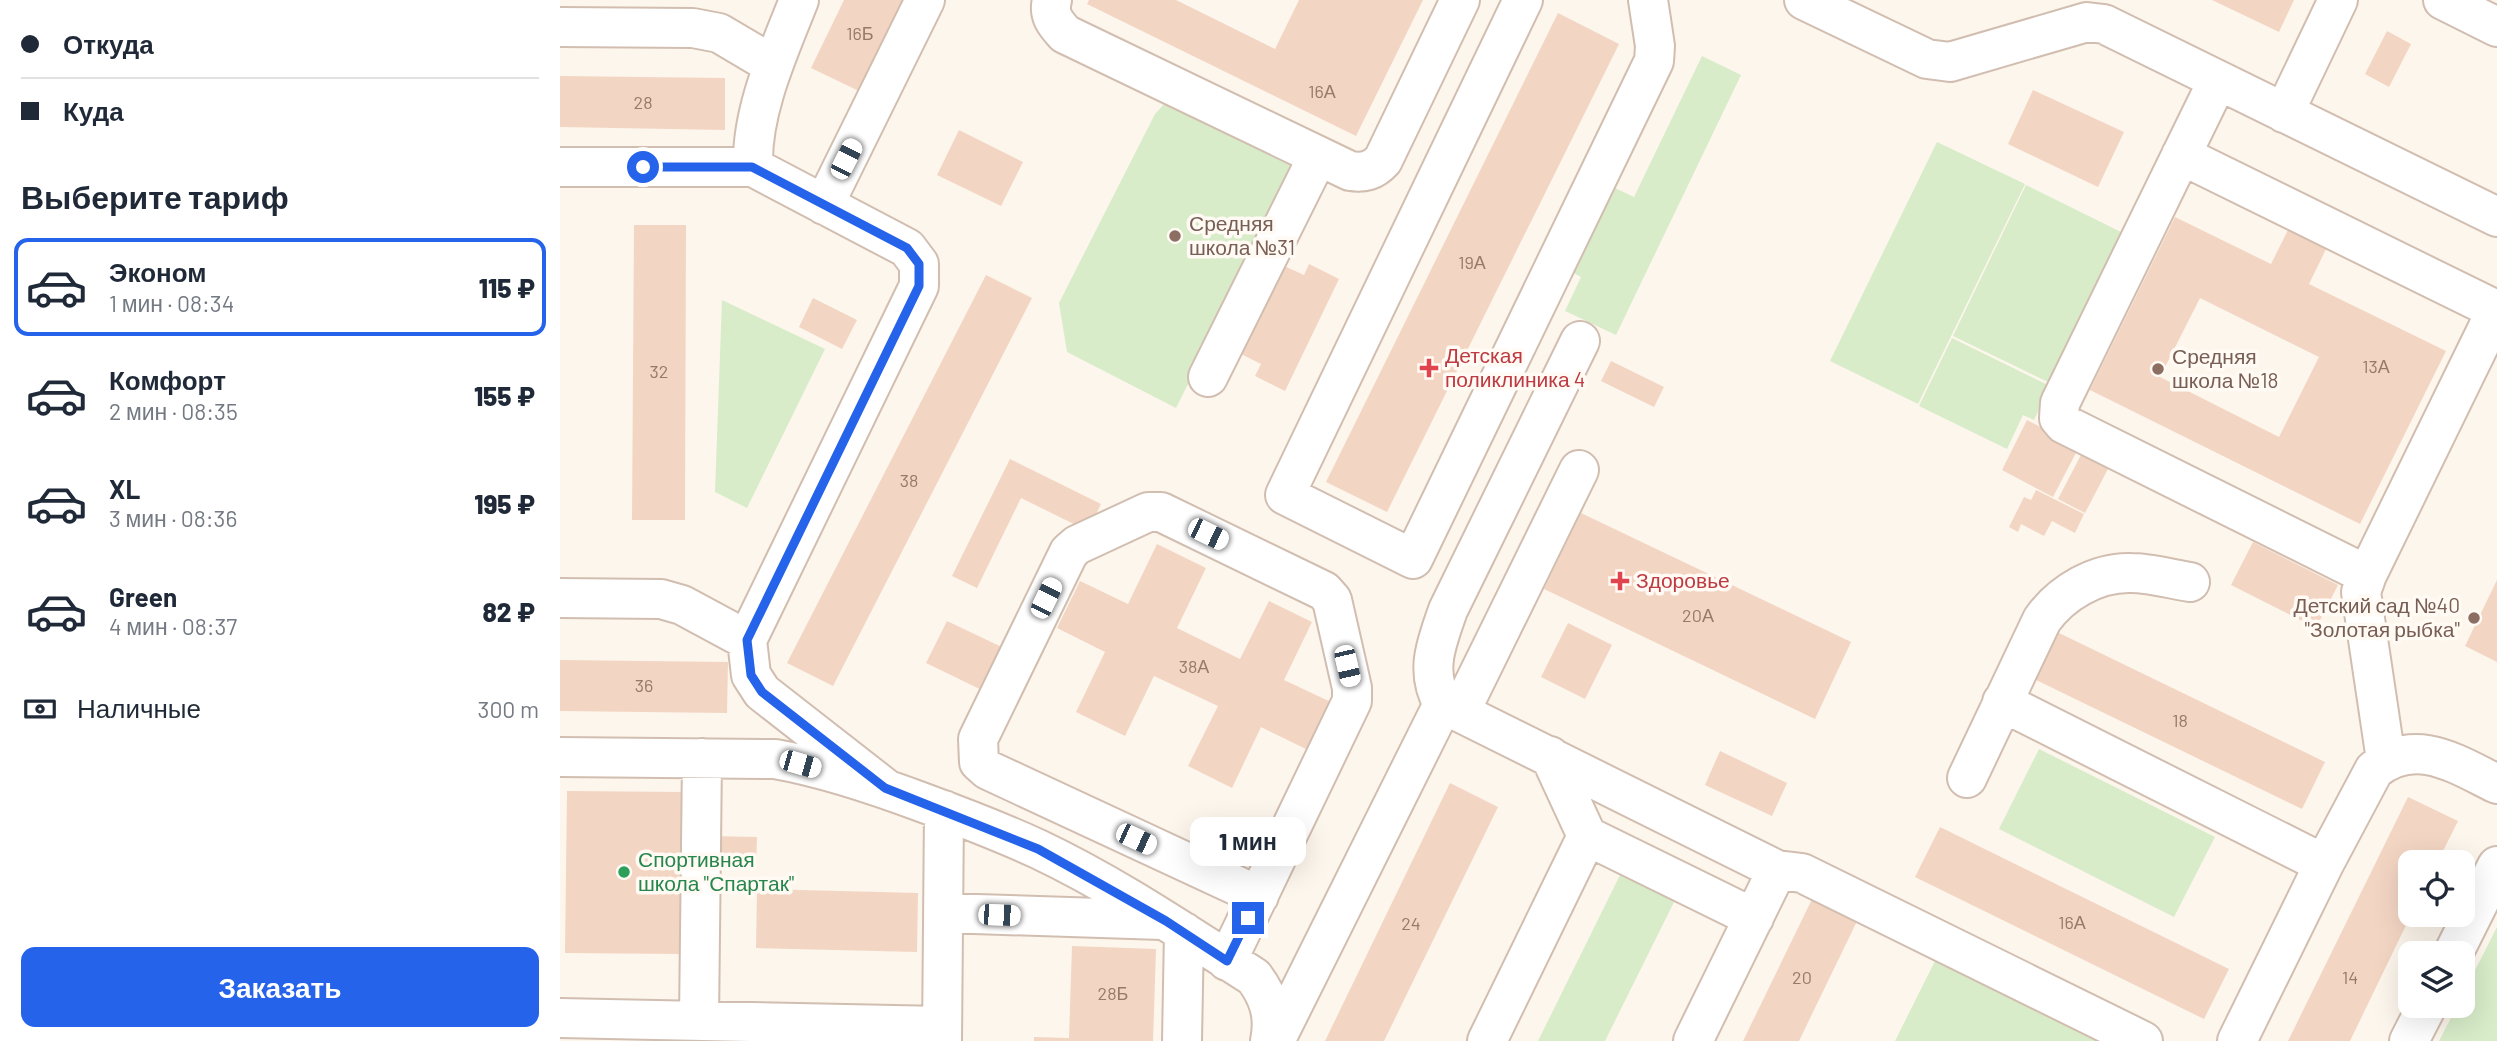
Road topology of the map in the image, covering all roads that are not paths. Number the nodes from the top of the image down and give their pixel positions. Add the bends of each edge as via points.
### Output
1 (799, 0) edge
2 (925, 0) edge
3 (1052, 0) edge
4 (1460, 0) edge
5 (1523, 0) edge
6 (1648, 0) edge
7 (1804, 0) edge
8 (2339, 0) edge
9 (2443, 0) edge
10 (560, 27) edge
11 (2497, 27) edge
12 (773, 65) junction
13 (2218, 80) junction
14 (2284, 113) junction
15 (2181, 155) junction
16 (1318, 156) junction
17 (560, 166) edge
18 (752, 167) junction
19 (824, 205) junction
20 (2497, 217) edge
21 (2497, 309) edge
22 (1580, 341) dead end
23 (1208, 377) dead end
24 (1579, 470) dead end
25 (2367, 575) junction
26 (2190, 582) dead end
27 (560, 598) edge
28 (747, 640) junction
29 (2002, 702) junction
30 (1451, 708) junction
31 (1550, 756) junction
32 (560, 757) edge
33 (702, 758) junction
34 (2386, 760) junction
35 (1967, 778) dead end
36 (2497, 784) edge
37 (885, 788) junction
38 (944, 810) junction
39 (1587, 836) junction
40 (2324, 864) junction
41 (2497, 866) edge
42 (1777, 870) junction
43 (1259, 896) junction
44 (944, 913) junction
45 (1754, 918) junction
46 (1175, 927) junction
47 (2460, 941) edge
48 (1318, 954) junction
49 (1241, 969) junction
50 (2421, 1018) edge
51 (573, 1026) edge
52 (692, 1028) edge
53 (819, 1032) edge
54 (942, 1034) edge
55 (1182, 1041) edge
56 (1272, 1041) edge
57 (1487, 1041) edge
58 (1693, 1041) edge
59 (2143, 1041) edge
60 (2236, 1041) edge
61 (2409, 1041) edge

1 - 12 lane
2 - 19 lane
3 - 16 lane via 1050,10 1065,34
4 - 16 lane via 1375,169 1350,171
5 - 6 lane via 1285,495 1413,559 1654,61
7 - 13 lane via 1927,59 1950,62 2087,22 2104,24
8 - 14 lane
9 - 11 lane
10 - 12 lane via 693,28 719,33
12 - 18 lane via 752,142
13 - 14 lane
13 - 15 lane
14 - 20 lane
15 - 21 lane
15 - 25 lane via 2060,403 2059,418
16 - 23 lane
17 - 18 lane
18 - 19 lane
19 - 28 lane via 907,248 919,264 919,286
21 - 25 lane
22 - 30 lane via 1448,610 1434,652 1433,673 1434,690
24 - 30 lane
25 - 34 lane via 2361,592
26 - 29 lane via 2130,572 2108,575 2073,590 2042,620
27 - 28 lane via 661,600 682,605
28 - 37 lane via 751,675 762,692
29 - 35 lane
29 - 40 lane
30 - 31 lane
30 - 48 lane
31 - 39 lane
31 - 42 lane
32 - 33 lane
33 - 37 lane via 775,759
33 - 52 lane
34 - 36 lane via 2400,754 2424,754
34 - 40 lane via 2366,782
37 - 38 lane
38 - 44 lane
38 - 46 lane via 1038,849
39 - 45 lane
39 - 57 lane
40 - 60 lane
41 - 47 lane
42 - 45 lane
42 - 59 lane via 1802,873
43 - 43 lane via 979,762 978,739 1069,552 1148,512 1161,512 1324,591 1332,600 1352,701
43 - 49 lane
44 - 46 lane
44 - 54 lane
45 - 58 lane
46 - 49 lane
46 - 55 lane
48 - 49 lane via 1290,979 1275,982
48 - 56 lane
49 - 56 lane via 1264,990 1272,1016
50 - 61 lane
51 - 52 lane
52 - 53 lane
53 - 54 lane

